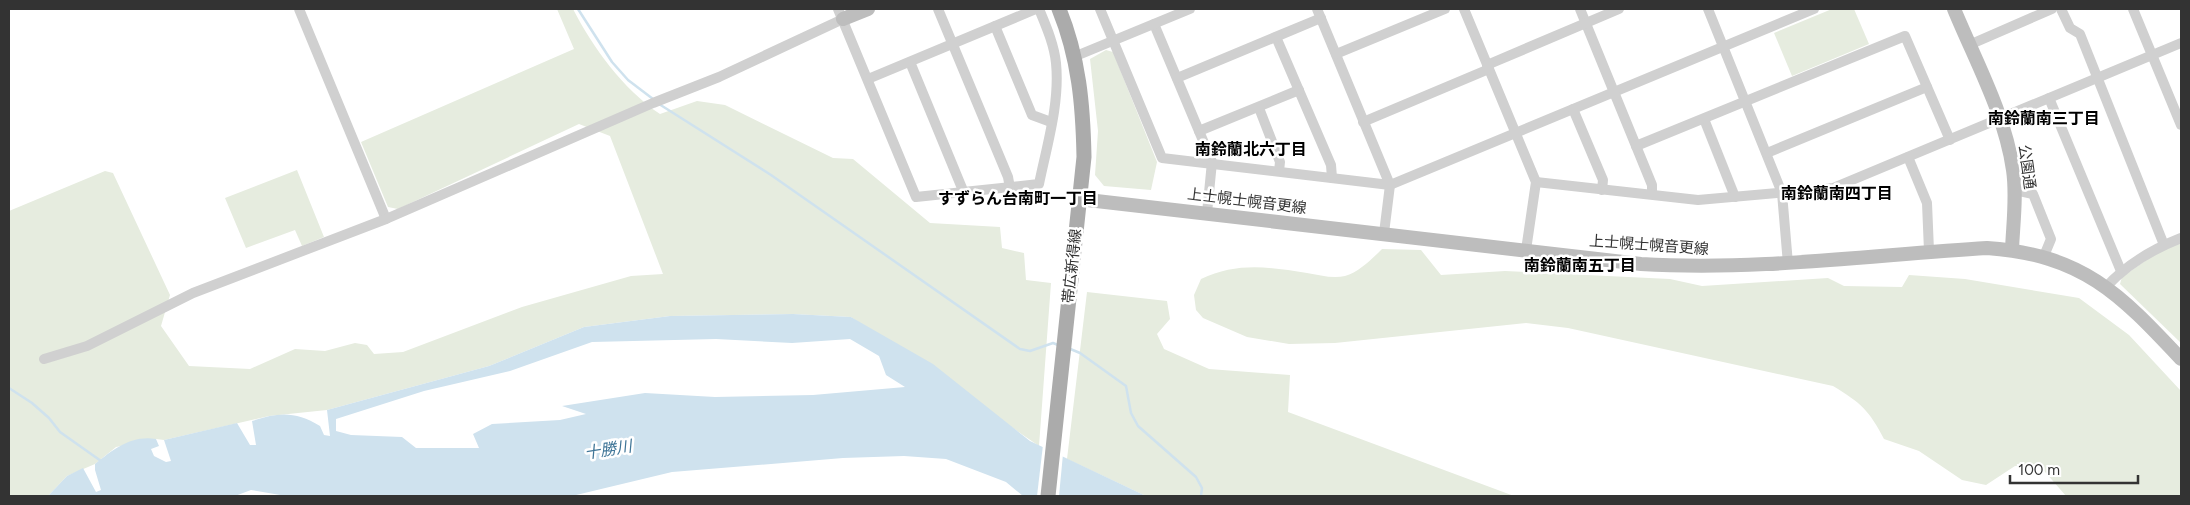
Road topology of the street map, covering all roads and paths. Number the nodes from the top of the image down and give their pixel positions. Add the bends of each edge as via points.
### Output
1 (299, 9) edge
2 (868, 9) edge
3 (938, 9) edge
4 (1038, 9) edge
5 (1059, 9) edge
6 (1100, 9) edge
7 (1190, 9) edge
8 (1445, 9) edge
9 (1464, 9) edge
10 (1580, 9) edge
11 (1619, 9) edge
12 (1708, 9) edge
13 (1814, 9) edge
14 (1954, 9) edge
15 (2052, 9) edge
16 (2061, 9) edge
17 (2132, 9) edge
18 (1319, 13) edge
19 (840, 14) edge
20 (1586, 23) junction
21 (1154, 24) junction
22 (995, 26) junction
23 (1276, 37) junction
24 (1112, 41) junction
25 (2181, 43) edge
26 (953, 44) junction
27 (1969, 45) junction
28 (1723, 46) junction
29 (1336, 54) junction
30 (2152, 55) junction
31 (1076, 56) junction
32 (910, 62) junction
33 (1488, 67) junction
34 (868, 78) junction
35 (1177, 78) junction
36 (2096, 78) junction
37 (1927, 87) junction
38 (1299, 90) junction
39 (1614, 92) junction
40 (2049, 98) junction
41 (1746, 102) junction
42 (1258, 108) junction
43 (1573, 109) junction
44 (1704, 118) junction
45 (2000, 118) junction
46 (1051, 122) junction
47 (1363, 122) junction
48 (2181, 125) edge
49 (1200, 131) junction
50 (1516, 132) junction
51 (1950, 140) junction
52 (1636, 146) junction
53 (1768, 153) junction
54 (1908, 158) junction
55 (1212, 162) junction
56 (1279, 171) junction
57 (1332, 178) junction
58 (1536, 182) junction
59 (1390, 185) junction
60 (1010, 188) junction
61 (1602, 190) junction
62 (2015, 190) junction
63 (964, 192) junction
64 (1782, 193) junction
65 (1652, 194) junction
66 (1735, 196) junction
67 (1079, 199) junction
68 (1207, 213) junction
69 (386, 219) junction
70 (1384, 233) junction
71 (2181, 238) edge
72 (2164, 245) junction
73 (1526, 250) junction
74 (2012, 250) junction
75 (1929, 252) junction
76 (2044, 256) junction
77 (1788, 264) junction
78 (2121, 271) junction
79 (2106, 287) junction
80 (44, 359) dead end
81 (2181, 360) edge
82 (1048, 496) edge

1 - 69 street
2 - 19 main road
3 - 26 street
4 - 22 street
4 - 46 street via 1052,43 1056,63 1056,96
5 - 31 main road, 帯広新得線
6 - 24 street
7 - 21 street
8 - 29 street
9 - 33 street
10 - 20 street
11 - 20 street
12 - 28 street
13 - 28 street
14 - 27 main road, 公園通
15 - 27 street
16 - 36 street via 2070,28 2080,34
17 - 30 street
18 - 23 street
18 - 29 street
19 - 34 street
19 - 69 street via 719,78 652,103
20 - 33 street
20 - 39 street
21 - 24 street
21 - 35 street
22 - 26 street
22 - 46 street via 1032,116
23 - 35 street
23 - 38 street
24 - 31 street
24 - 55 street via 1162,158
25 - 30 street
26 - 32 street
26 - 60 street
27 - 45 main road, 公園通
28 - 39 street
28 - 41 street
29 - 47 street
30 - 36 street
30 - 48 street
31 - 67 main road, 帯広新得線 via 1083,104 1084,157
32 - 34 street
32 - 63 street
33 - 47 street
33 - 50 street
34 - 63 street via 916,197
35 - 49 street
36 - 40 street
36 - 72 street
37 - 41 street via 1905,36
37 - 51 street
37 - 53 street
38 - 42 street
38 - 57 street via 1331,166
39 - 43 street
39 - 52 street
40 - 45 street
40 - 78 street
41 - 44 street
41 - 53 street
42 - 49 street
42 - 56 street via 1280,162
43 - 50 street
43 - 61 street via 1603,180
44 - 52 street
44 - 66 street
45 - 51 street
45 - 62 main road, 公園通 via 2010,150
46 - 60 street via 1039,184
47 - 59 street
49 - 55 street
50 - 58 street
50 - 59 street
51 - 54 street
52 - 65 street via 1652,185
53 - 64 street
54 - 64 street via 1833,188
54 - 75 street via 1927,203
55 - 56 street
55 - 68 street
56 - 57 street
57 - 59 street
58 - 61 street
58 - 73 street
59 - 70 street
60 - 63 street
61 - 65 street
62 - 74 main road, 公園通
62 - 76 street via 2033,194 2051,239
64 - 66 street
64 - 77 street
65 - 66 street via 1698,200
67 - 68 main road, 上士幌士幌音更線
67 - 82 main road, 帯広新得線
68 - 70 main road, 上士幌士幌音更線
69 - 80 street via 193,293 87,346
70 - 73 main road, 上士幌士幌音更線
71 - 72 street
72 - 78 street
73 - 77 main road, 上士幌士幌音更線 via 1641,264
74 - 75 main road, 上士幌士幌音更線 via 1987,248
74 - 76 main road, 上士幌士幌音更線
75 - 77 main road, 上士幌士幌音更線
76 - 79 main road, 上士幌士幌音更線
78 - 79 street
79 - 81 main road, 上士幌士幌音更線

